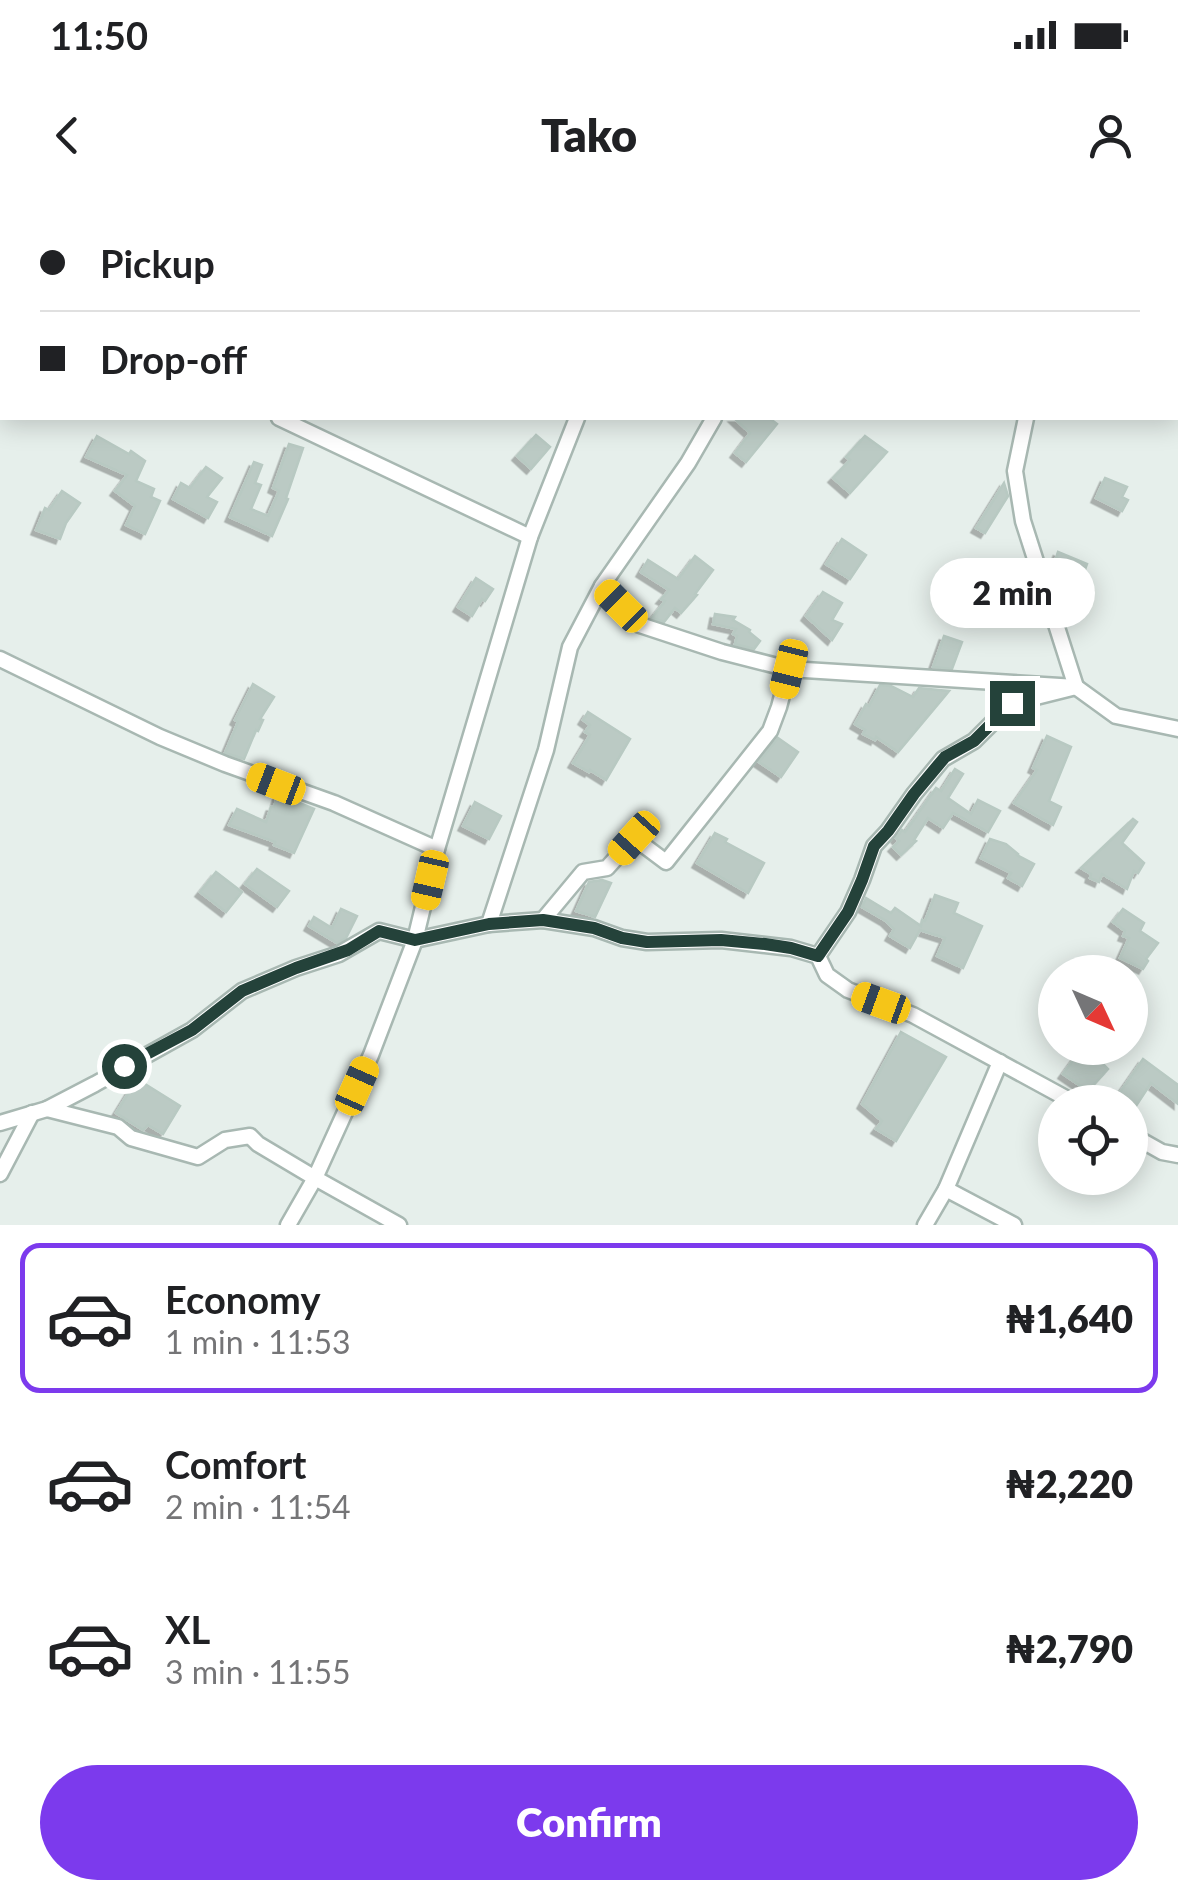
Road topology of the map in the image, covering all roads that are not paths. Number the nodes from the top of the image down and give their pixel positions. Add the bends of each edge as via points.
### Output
1 (283, 420) edge
2 (577, 420) edge
3 (713, 420) edge
4 (1026, 420) edge
5 (530, 538) junction
6 (602, 586) junction
7 (0, 659) edge
8 (789, 669) junction
9 (1076, 687) junction
10 (1178, 729) edge
11 (437, 849) junction
12 (543, 920) junction
13 (489, 924) junction
14 (415, 940) junction
15 (818, 956) junction
16 (1000, 1062) junction
17 (1042, 1085) edge
18 (40, 1111) junction
19 (0, 1123) edge
20 (1148, 1144) edge
21 (1178, 1155) edge
22 (0, 1174) edge
23 (316, 1178) junction
24 (946, 1189) junction
25 (288, 1225) edge
26 (400, 1225) edge
27 (925, 1225) edge
28 (1014, 1225) edge

1 - 5 street
2 - 5 street
3 - 6 street
4 - 9 street via 1014,472 1023,521
5 - 11 street
6 - 8 street via 640,625
6 - 13 street via 570,647 546,750
7 - 11 street via 160,737
8 - 9 street
8 - 12 street via 770,730 666,862 634,838 607,868 583,872
9 - 10 street via 1116,716
9 - 15 street via 1012,703 974,741 943,759 874,846 848,912
11 - 14 street
12 - 13 street
12 - 15 street via 647,942 721,940
13 - 14 street
14 - 18 street via 379,931 242,991 184,1035
14 - 23 street
15 - 16 street via 827,975 848,990 914,1015
16 - 17 street
16 - 24 street
18 - 19 street
18 - 22 street
18 - 23 street via 118,1127 132,1138 198,1157 225,1140 250,1136
20 - 21 street
23 - 25 street
23 - 26 street
24 - 27 street
24 - 28 street

